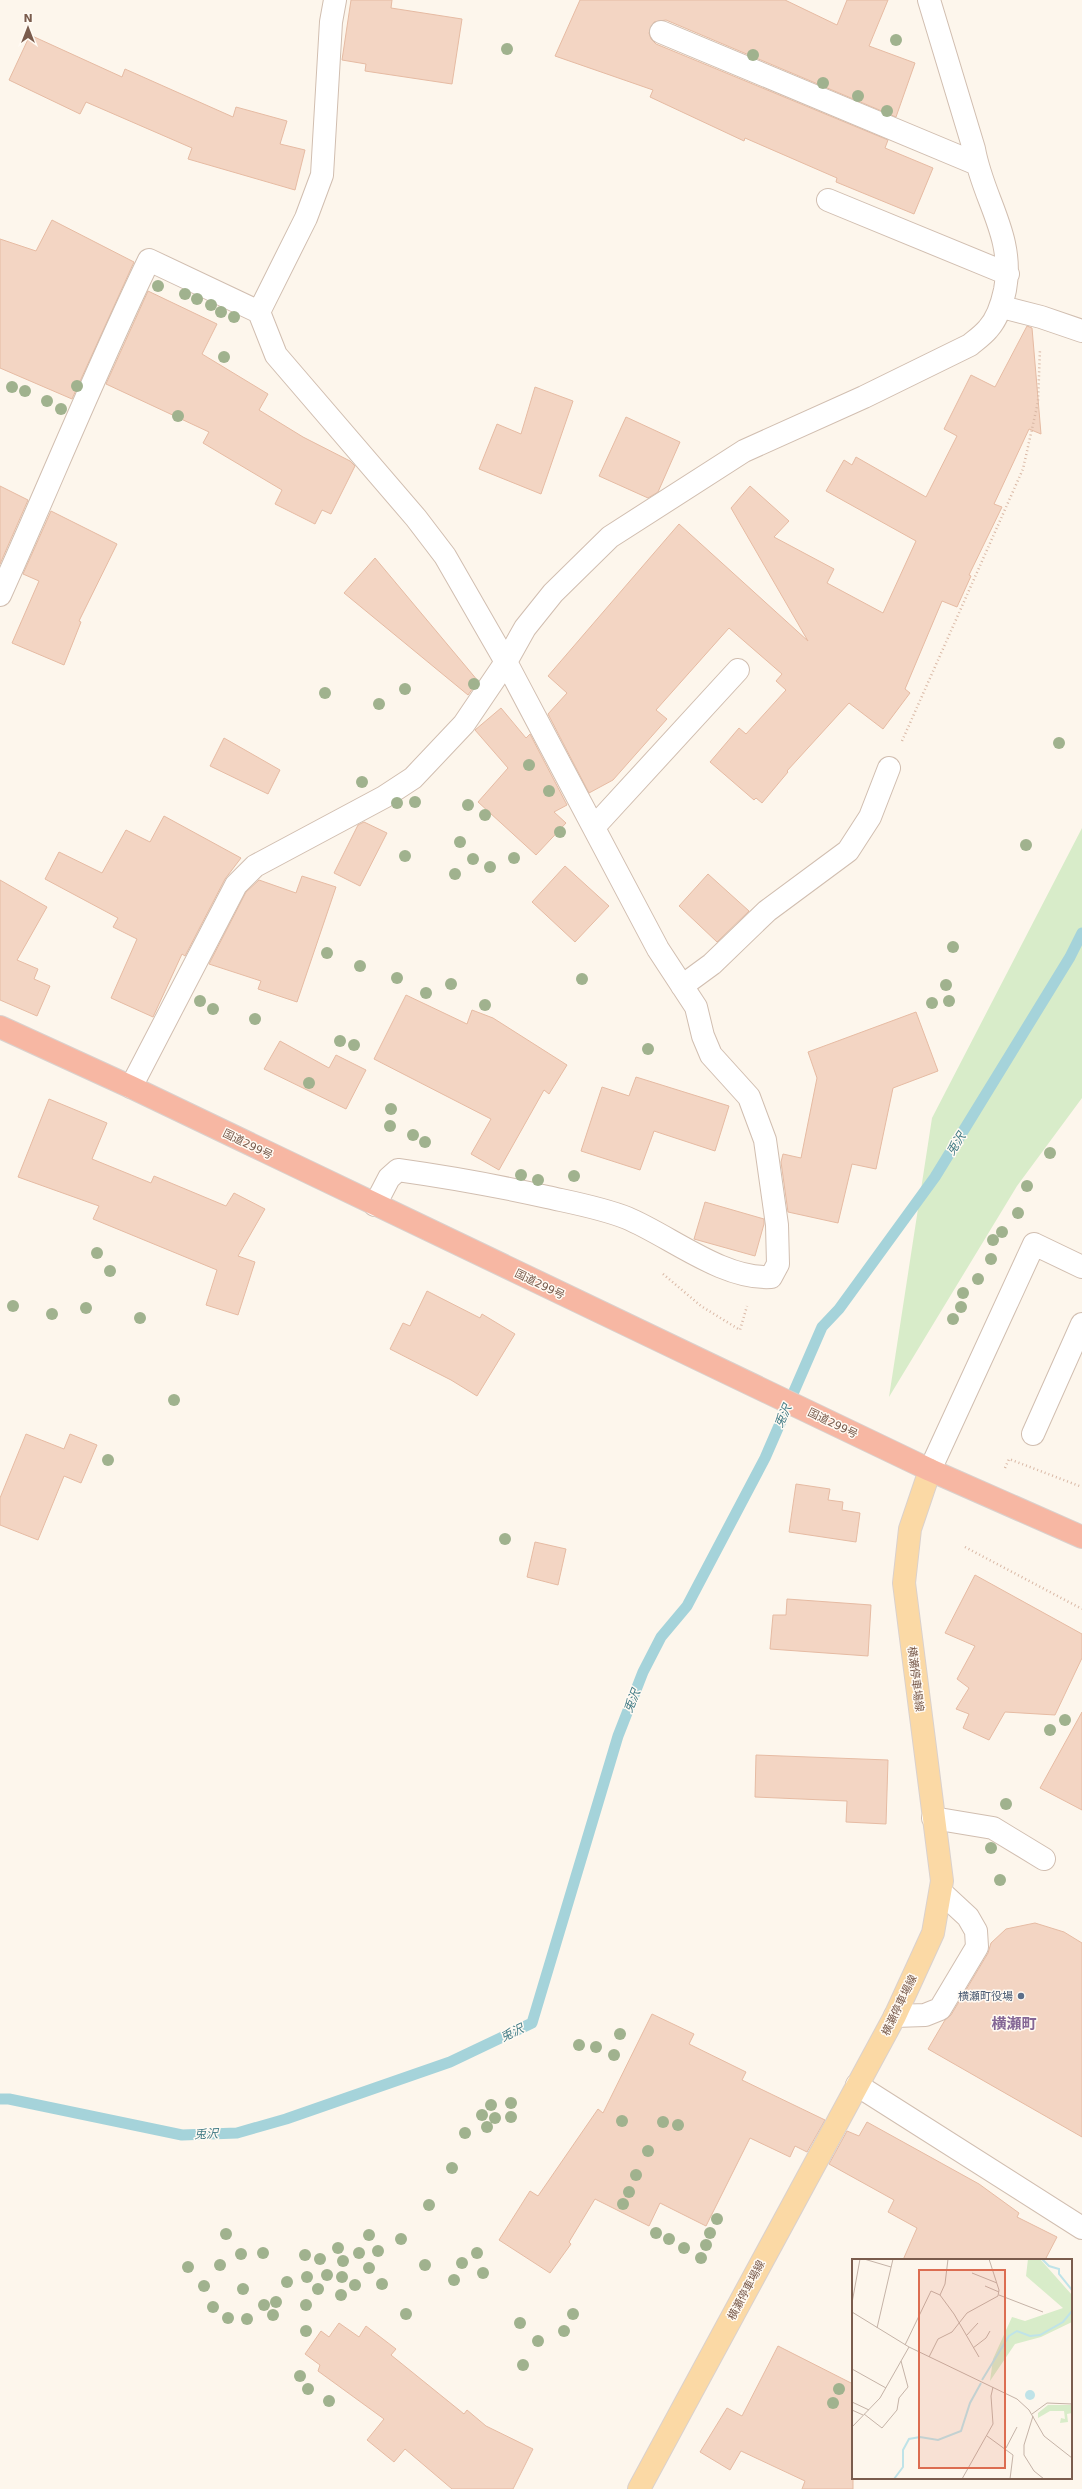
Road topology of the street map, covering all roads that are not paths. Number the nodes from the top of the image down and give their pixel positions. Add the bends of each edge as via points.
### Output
1 (335, 0) edge
2 (929, 0) edge
3 (661, 32) dead end
4 (977, 164) junction
5 (828, 200) dead end
6 (1008, 274) junction
7 (1002, 307) junction
8 (259, 312) junction
9 (1082, 331) edge
10 (0, 595) edge
11 (506, 662) junction
12 (738, 670) dead end
13 (890, 768) road end
14 (594, 828) junction
15 (682, 986) junction
16 (0, 1027) edge
17 (131, 1087) junction
18 (375, 1205) junction
19 (1082, 1267) edge
20 (1082, 1324) edge
21 (1033, 1434) dead end
22 (930, 1470) junction
23 (1082, 1537) edge
24 (933, 1818) junction
25 (1044, 1859) dead end
26 (941, 1892) junction
27 (895, 2016) junction
28 (857, 2085) junction
29 (1082, 2228) edge
30 (639, 2489) edge

1 - 8 street via 331,22 322,175 306,218
2 - 4 street
3 - 4 street
4 - 6 street via 1006,247
5 - 6 street
6 - 7 street
7 - 9 street
7 - 11 street via 989,328 970,345 738,455 610,537 553,593 525,628
8 - 10 street via 149,260 112,337
8 - 11 street via 276,355 416,518 445,556
11 - 14 street
11 - 17 street via 464,724 414,778 245,873 236,885
12 - 14 street
13 - 15 street via 870,817 848,851 767,911 712,964
14 - 15 street via 658,948
15 - 18 street via 696,1007 711,1056 749,1097 765,1140 777,1225 778,1264 771,1277 755,1278 716,1264 627,1218 579,1204 473,1181 398,1170 389,1178
16 - 17 highway, 国道299号
17 - 18 highway, 国道299号
18 - 22 highway, 国道299号
19 - 22 street via 1034,1244
20 - 21 street
22 - 23 highway, 国道299号
22 - 24 main road, 横瀬停車場線 via 910,1529 904,1583
24 - 25 street via 993,1828
24 - 26 main road, 横瀬停車場線
26 - 27 main road, 横瀬停車場線 via 933,1933
26 - 27 street via 968,1917 976,1931 977,1947 940,2009 925,2016
27 - 28 main road, 横瀬停車場線
28 - 29 street
28 - 30 main road, 横瀬停車場線

